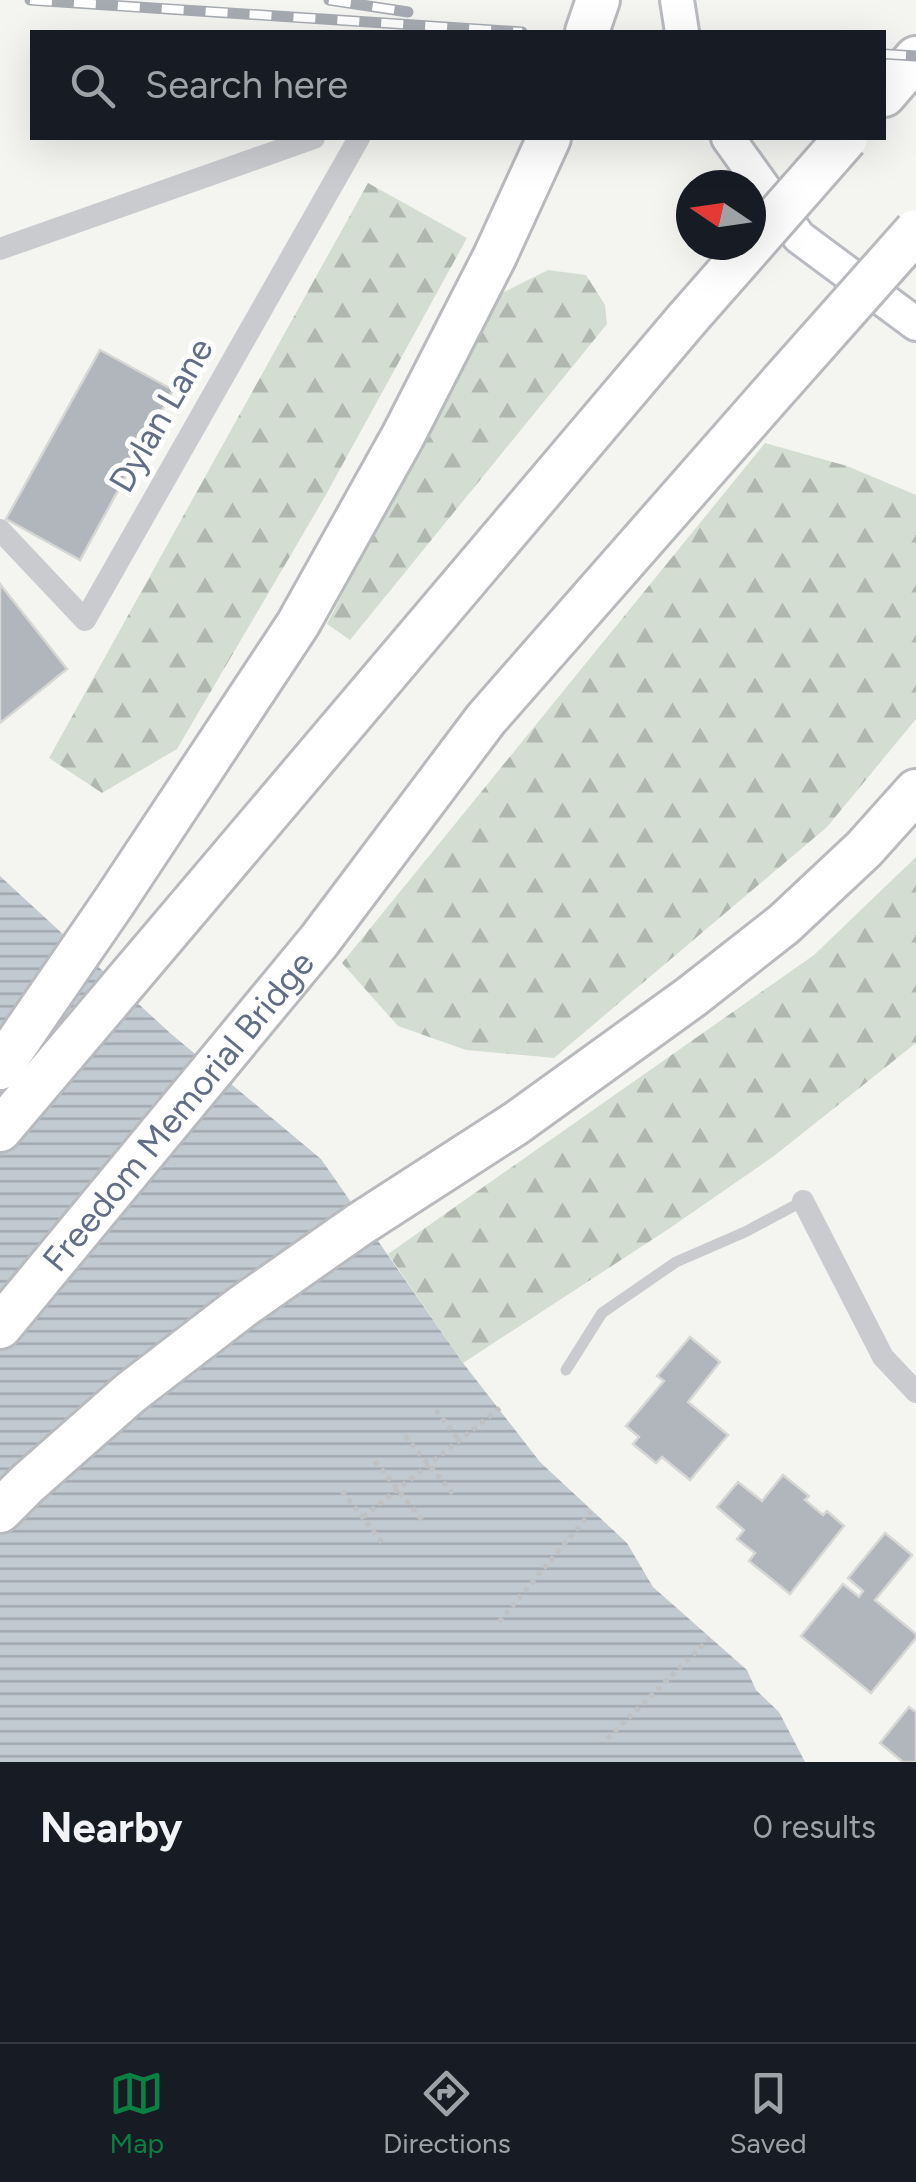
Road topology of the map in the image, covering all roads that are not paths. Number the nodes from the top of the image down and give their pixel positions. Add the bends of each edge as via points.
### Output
1 (598, 0) edge
2 (677, 0) edge
3 (587, 30) edge
4 (682, 30) edge
5 (916, 58) edge
6 (886, 93) edge
7 (308, 140) edge
8 (358, 140) edge
9 (548, 140) edge
10 (729, 140) edge
11 (844, 140) edge
12 (916, 232) edge
13 (0, 250) edge
14 (916, 324) edge
15 (0, 530) edge
16 (916, 791) edge
17 (0, 1068) edge
18 (0, 1130) edge
19 (803, 1201) joint
20 (0, 1327) edge
21 (566, 1370) dead end
22 (916, 1392) edge
23 (0, 1511) edge

1 - 3 highway
2 - 4 street
5 - 6 highway
7 - 13 street
8 - 15 street, Dylan Lane via 85,620
9 - 17 highway via 403,436 298,624
10 - 14 street via 799,237
11 - 18 highway, bridge
12 - 20 highway, Freedom Memorial Bridge, bridge via 486,719 319,941
16 - 23 highway via 784,924 516,1124 243,1306 130,1393
19 - 21 lane via 676,1262 602,1313
19 - 22 street via 883,1357

